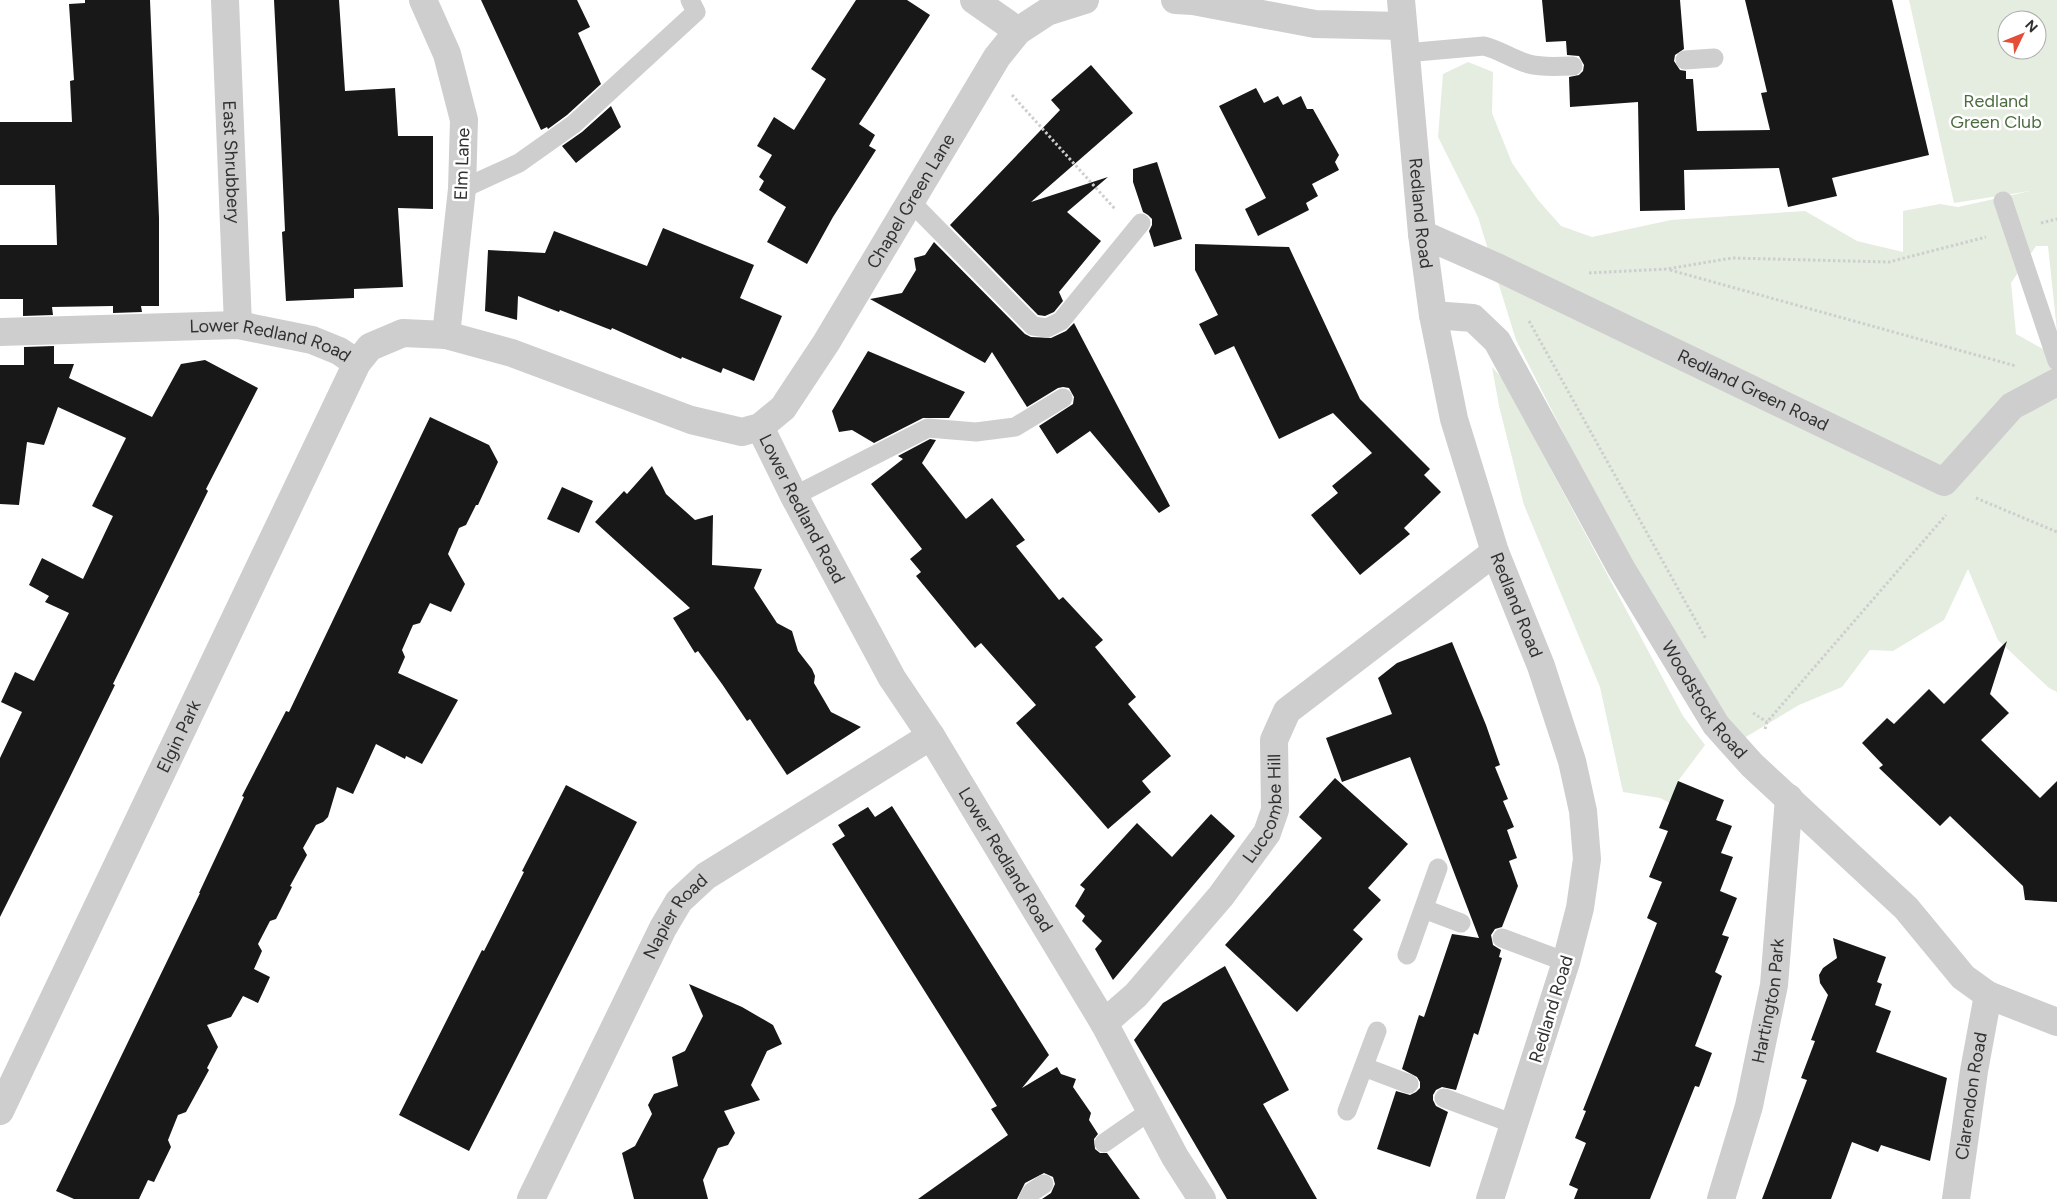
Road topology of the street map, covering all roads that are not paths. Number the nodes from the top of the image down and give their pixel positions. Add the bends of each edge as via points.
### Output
1 (225, 0) edge
2 (424, 0) edge
3 (690, 0) edge
4 (974, 0) edge
5 (1085, 0) edge
6 (1175, 0) edge
7 (1401, 13) edge
8 (1018, 31) junction
9 (1405, 53) junction
10 (1714, 58) dead end
11 (1685, 60) dead end
12 (1573, 66) dead end
13 (462, 189) junction
14 (2003, 201) dead end
15 (911, 202) junction
16 (1138, 227) road end
17 (1422, 234) junction
18 (1434, 315) junction
19 (238, 325) junction
20 (0, 332) edge
21 (446, 335) junction
22 (2057, 361) edge
23 (357, 363) junction
24 (2057, 382) edge
25 (1063, 398) dead end
26 (760, 427) junction
27 (794, 496) junction
28 (1494, 552) junction
29 (932, 736) junction
30 (1788, 798) junction
31 (1438, 868) dead end
32 (1424, 909) junction
33 (1462, 923) dead end
34 (1502, 938) dead end
35 (1407, 955) dead end
36 (1566, 962) junction
37 (1988, 995) junction
38 (2057, 1022) edge
39 (1104, 1023) junction
40 (1377, 1031) dead end
41 (1364, 1067) junction
42 (1409, 1084) dead end
43 (1444, 1098) dead end
44 (0, 1111) edge
45 (1150, 1111) junction
46 (1347, 1111) dead end
47 (1514, 1124) junction
48 (1104, 1143) dead end
49 (1044, 1184) dead end
50 (531, 1199) edge
51 (1028, 1199) edge
52 (1202, 1199) edge
53 (1490, 1199) edge
54 (1721, 1199) edge
55 (1956, 1199) edge

1 - 19 street, East Shrubbery
2 - 13 street, Elm Lane via 447,54 464,120
3 - 13 lane via 696,12 574,124 519,163
4 - 8 street
5 - 8 street, Chapel Green Lane via 1047,12
6 - 7 street via 1315,24
7 - 9 street, Redland Road
8 - 15 street, Chapel Green Lane via 997,57
9 - 12 lane via 1484,46 1528,64
9 - 17 street, Redland Road
10 - 11 lane
13 - 21 street, Elm Lane
14 - 22 lane
15 - 16 lane via 1033,326 1048,328 1061,321
15 - 26 street, Chapel Green Lane via 793,394 783,408
17 - 18 street, Redland Road
17 - 24 street, Redland Green Road via 1954,488 2012,406
18 - 28 street, Redland Road via 1454,419
18 - 30 street, Woodstock Road via 1473,318 1497,341 1621,568 1716,725
19 - 20 street, Lower Redland Road
19 - 23 street, Lower Redland Road via 312,340
21 - 23 street, Lower Redland Road via 404,333 370,347
21 - 26 street, Lower Redland Road via 512,353 691,420 742,432
23 - 44 street, Elgin Park
25 - 27 lane via 1015,427 976,432 928,428
26 - 27 street, Lower Redland Road
27 - 29 street, Lower Redland Road via 892,678
28 - 36 street, Redland Road via 1541,666 1572,761 1583,811 1587,859 1580,908
28 - 39 street, Luccombe Hill via 1287,712 1274,740 1276,810 1267,833 1221,896 1136,995
29 - 39 street, Lower Redland Road
29 - 50 street, Napier Road via 706,876 679,901
30 - 37 street, Woodstock Road via 1906,908 1963,977
30 - 54 street, Hartington Park via 1774,985 1749,1106
31 - 32 lane
32 - 33 lane
32 - 35 lane
34 - 36 lane
36 - 47 street, Redland Road
37 - 38 street, Woodstock Road
37 - 55 street, Clarendon Road
39 - 45 street, Lower Redland Road
40 - 41 lane
41 - 42 lane
41 - 46 lane
43 - 47 lane
45 - 48 lane
45 - 52 street, Lower Redland Road
47 - 53 street, Redland Road
49 - 51 lane

